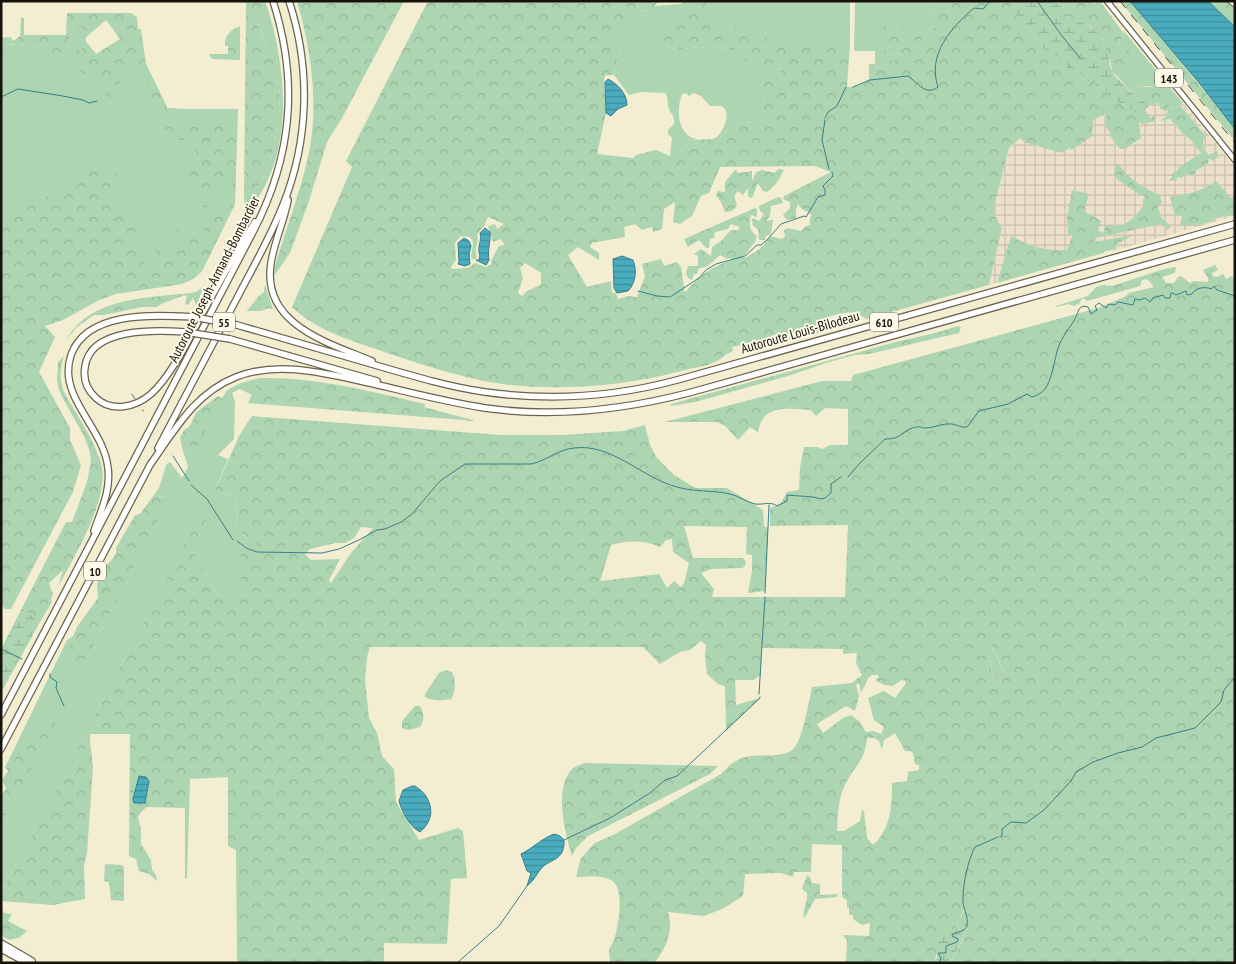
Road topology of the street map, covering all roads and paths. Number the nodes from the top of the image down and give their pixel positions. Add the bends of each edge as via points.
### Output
1 (273, 1) edge
2 (289, 1) edge
3 (1107, 1) edge
4 (1230, 1) edge
5 (1235, 5) edge
6 (1235, 160) edge
7 (293, 176) junction
8 (268, 201) junction
9 (1235, 224) edge
10 (1235, 240) edge
11 (395, 371) junction
12 (430, 397) junction
13 (150, 465) junction
14 (88, 550) junction
15 (1, 715) edge
16 (1, 749) edge
17 (1, 943) edge
18 (1, 949) edge
19 (14, 957) junction
20 (30, 962) edge
21 (20, 963) edge

1 - 8 highway, Autoroute Joseph-Armand-Bombardier / 55 via 286,55 289,102 284,146
2 - 7 highway, Autoroute Joseph-Armand-Bombardier / 55 via 299,40 304,89 302,130
3 - 6 main road, 143
4 - 5 street
7 - 11 highway via 270,267 270,283 276,302 305,331
7 - 13 highway, Autoroute Joseph-Armand-Bombardier / 55 via 276,221
8 - 12 highway, bridge via 242,243 187,342 157,388 139,402 120,407 103,403 90,391 85,376 86,363 102,342 131,333 160,331 186,332 230,339
8 - 14 highway, Autoroute Joseph-Armand-Bombardier / 55
9 - 11 highway, Autoroute Louis-Bilodeau / 610 via 637,389 575,396 516,396 462,388
10 - 12 highway, Autoroute Louis-Bilodeau / 610 via 649,403 604,410 543,412 493,409
11 - 14 highway, bridge via 237,325 194,317 138,318 106,323 86,334 73,350 68,370 71,388 101,445 108,470 106,498
12 - 13 highway via 303,370 250,372 226,382 202,398 185,415
13 - 16 highway, 10
14 - 15 highway, 10
17 - 20 highway
18 - 19 highway
19 - 20 highway
19 - 21 highway

